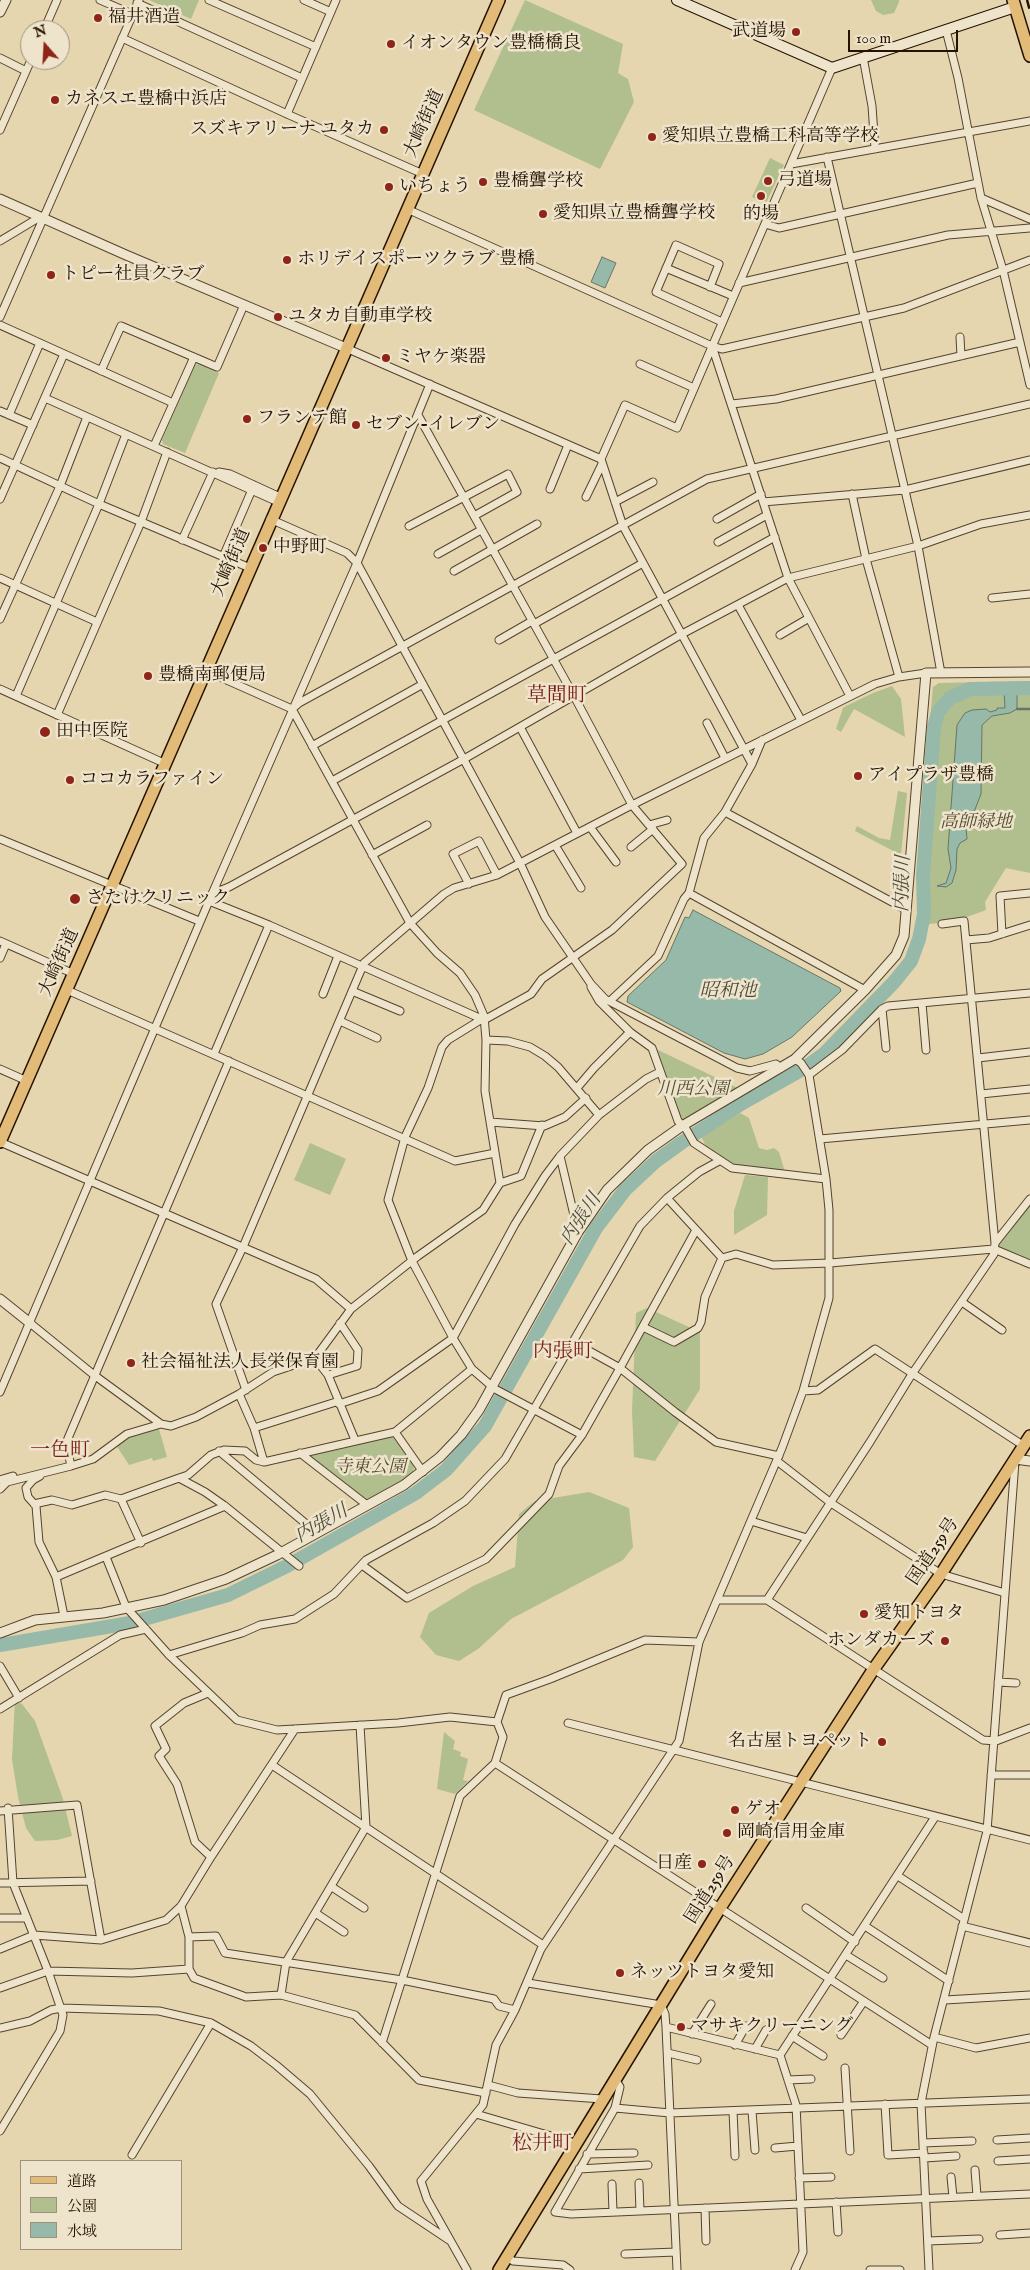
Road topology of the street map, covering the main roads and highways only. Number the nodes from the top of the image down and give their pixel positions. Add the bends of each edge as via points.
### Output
1 (498, 0) edge
2 (677, 0) edge
3 (1014, 3) edge
4 (1030, 56) edge
5 (0, 1142) edge
6 (1027, 1441) edge
7 (498, 2270) edge

1 - 5 main road, 大崎街道
2 - 3 main road via 832,68 946,30
3 - 4 main road
6 - 7 main road, 国道259号 via 941,1574 873,1670 720,1908

